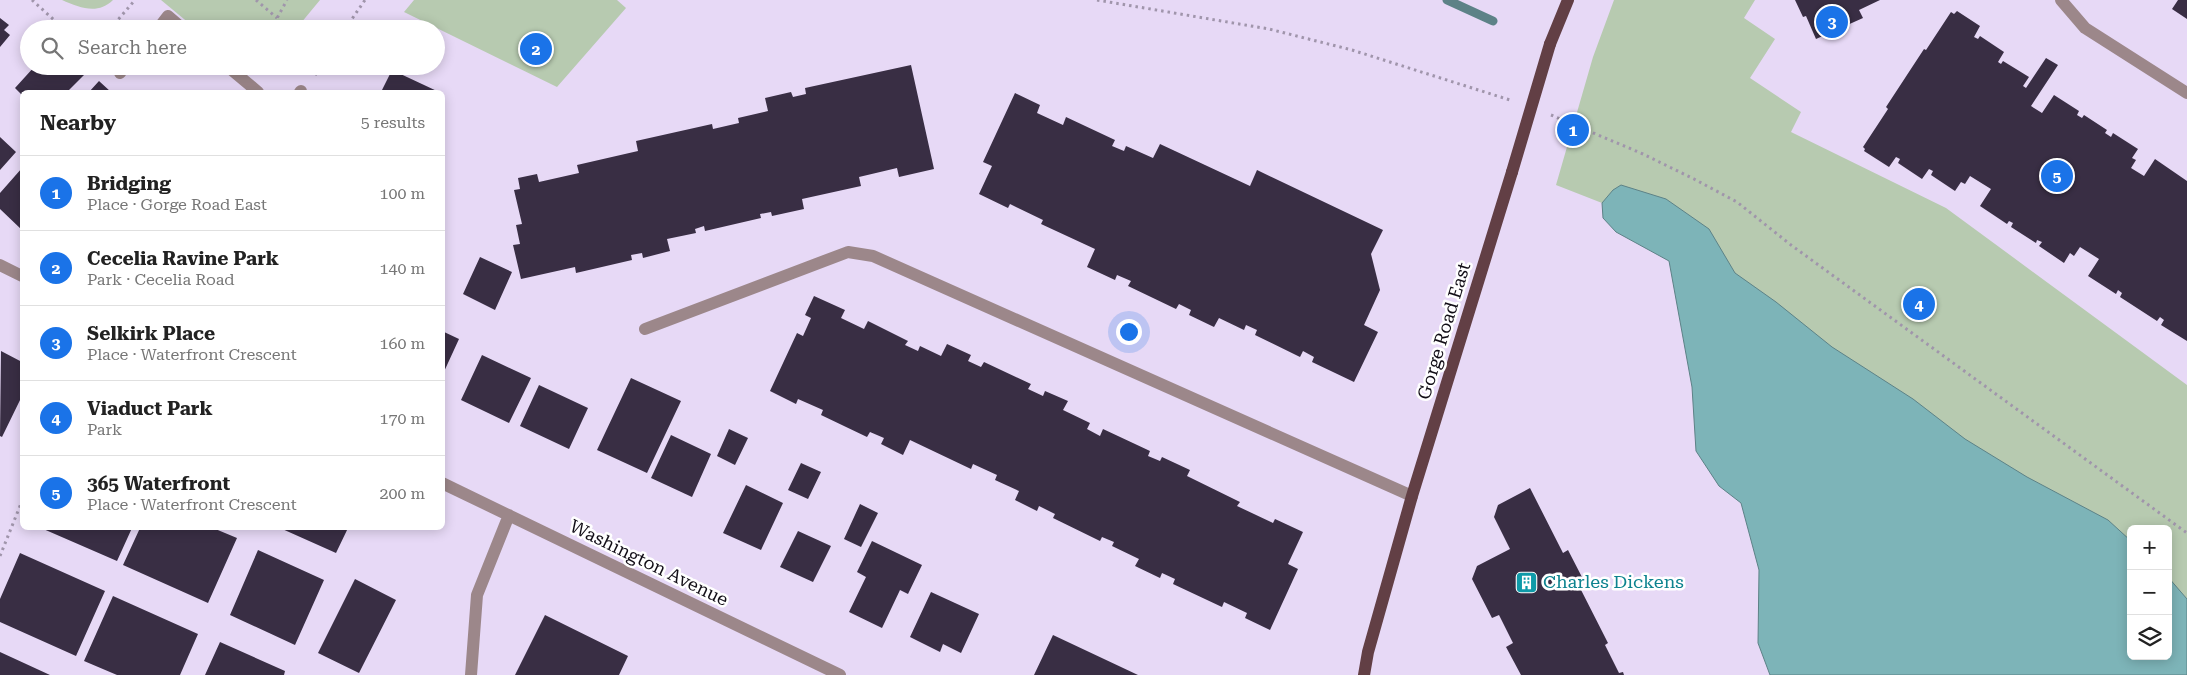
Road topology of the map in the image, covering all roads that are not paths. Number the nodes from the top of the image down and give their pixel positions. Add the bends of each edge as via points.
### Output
1 (1568, 0) edge
2 (2061, 0) edge
3 (238, 75) edge
4 (256, 90) edge
5 (2187, 93) edge
6 (0, 265) edge
7 (20, 275) edge
8 (645, 329) dead end
9 (445, 484) edge
10 (1412, 496) junction
11 (509, 515) junction
12 (471, 675) edge
13 (840, 675) edge
14 (1364, 675) edge

1 - 10 main road, Gorge Road East, bridge via 1550,44
2 - 5 street via 2085,28
3 - 4 street
6 - 7 street
8 - 10 street via 848,252 873,256
9 - 11 street, Washington Avenue
10 - 14 main road, Gorge Road East
11 - 12 street via 476,595
11 - 13 street, Washington Avenue

